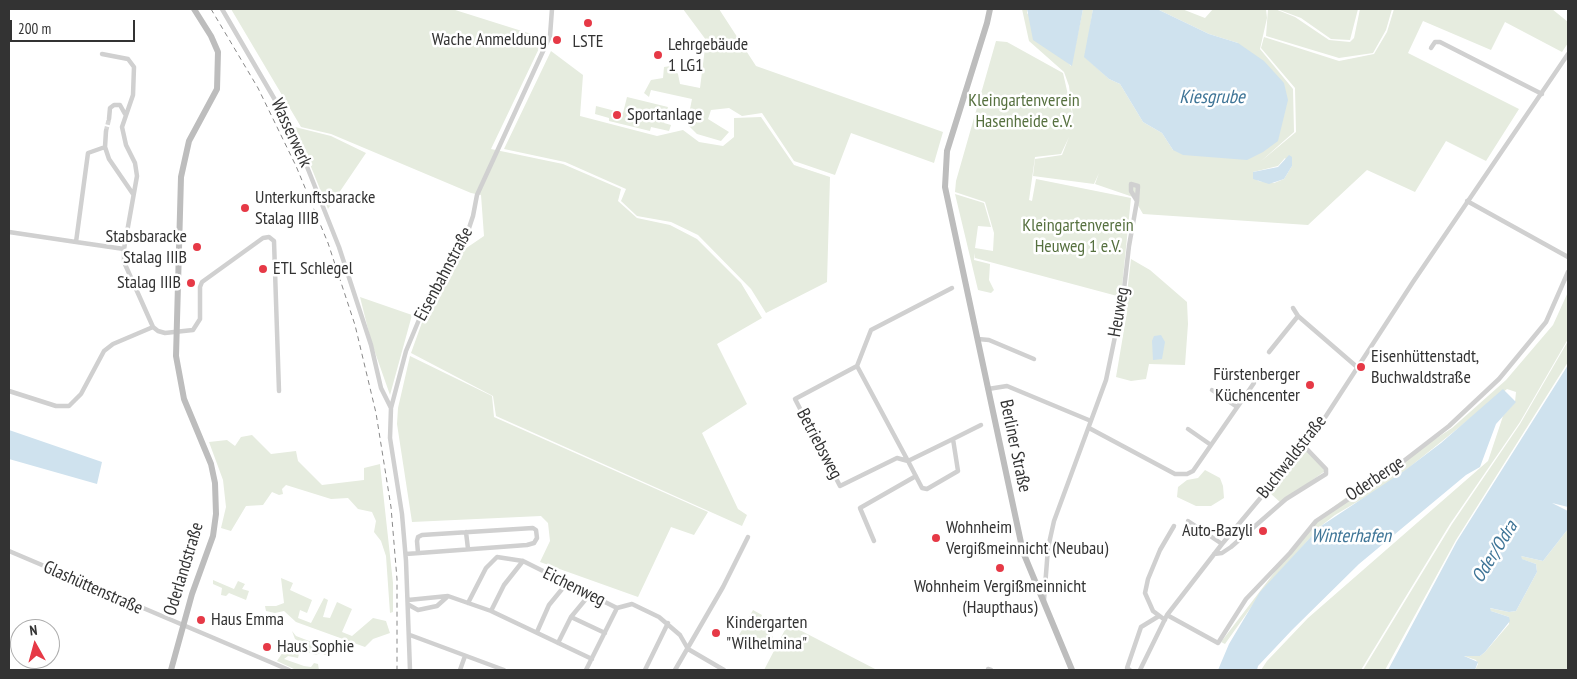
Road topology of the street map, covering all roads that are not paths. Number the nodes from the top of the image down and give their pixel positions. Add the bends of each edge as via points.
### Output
1 (194, 9) edge
2 (222, 9) edge
3 (552, 9) edge
4 (990, 9) edge
5 (1431, 48) dead end
6 (102, 54) dead end
7 (1568, 54) edge
8 (1542, 94) junction
9 (126, 115) junction
10 (109, 119) tunnel mouth
11 (106, 132) tunnel mouth
12 (105, 147) junction
13 (134, 195) junction
14 (1137, 201) dead end
15 (1467, 201) junction
16 (9, 232) edge
17 (76, 242) junction
18 (124, 249) junction
19 (1568, 257) edge
20 (1568, 272) edge
21 (952, 288) dead end
22 (1293, 308) dead end
23 (1298, 316) junction
24 (153, 327) junction
25 (176, 332) junction
26 (978, 339) junction
27 (1269, 352) dead end
28 (1034, 359) dead end
29 (857, 366) junction
30 (1357, 367) junction
31 (1254, 383) dead end
32 (988, 389) junction
33 (1212, 390) dead end
34 (9, 391) edge
35 (280, 391) dead end
36 (1237, 407) junction
37 (391, 408) junction
38 (1091, 421) junction
39 (982, 426) dead end
40 (1089, 428) junction
41 (1188, 429) dead end
42 (953, 439) junction
43 (1211, 445) junction
44 (1304, 446) junction
45 (908, 461) junction
46 (916, 476) junction
47 (1188, 521) dead end
48 (1174, 526) dead end
49 (466, 532) junction
50 (748, 537) dead end
51 (874, 541) dead end
52 (1222, 544) junction
53 (468, 549) junction
54 (9, 551) edge
55 (418, 553) junction
56 (406, 554) junction
57 (1214, 554) junction
58 (523, 561) junction
59 (567, 583) junction
60 (590, 594) junction
61 (448, 596) junction
62 (409, 602) junction
63 (468, 603) junction
64 (1044, 604) junction
65 (618, 608) junction
66 (491, 611) junction
67 (1159, 616) junction
68 (571, 617) junction
69 (1166, 617) junction
70 (668, 623) junction
71 (182, 626) junction
72 (537, 632) junction
73 (605, 633) junction
74 (410, 635) junction
75 (558, 642) junction
76 (688, 649) junction
77 (465, 656) junction
78 (592, 659) junction
79 (495, 669) edge
80 (171, 670) edge
81 (289, 670) edge
82 (410, 670) edge
83 (460, 670) edge
84 (504, 670) edge
85 (586, 670) edge
86 (645, 670) edge
87 (675, 670) edge
88 (724, 670) edge
89 (1072, 670) edge
90 (1130, 670) edge
91 (1140, 670) edge

1 - 25 street, Oderlandstraße via 218,52 217,89 189,141 181,178
2 - 37 street, Wasserwerk via 292,129 339,247 371,345 381,388
3 - 37 street, Eisenbahnstraße via 550,36 477,195 466,237 428,298 406,351
4 - 26 street, Berliner Straße via 953,129 944,175
5 - 8 street via 1440,42
6 - 9 street via 128,59 134,67 133,95
7 - 8 street, Buchwaldstraße
8 - 15 street, Buchwaldstraße
9 - 10 street via 120,105 114,105 110,108
9 - 13 street via 122,127 126,146 135,163
11 - 12 street
12 - 13 street via 109,159
12 - 17 street via 88,153
13 - 18 street
14 - 38 street, Heuweg via 1123,298 1106,380
15 - 19 street
15 - 30 street, Buchwaldstraße
16 - 17 street
17 - 18 street
18 - 24 street via 124,262
20 - 69 street, Oderberge via 1543,326 1499,379 1449,426 1392,470 1316,521 1246,599 1218,643
21 - 29 street via 871,330
22 - 23 street
23 - 27 street
23 - 30 street
24 - 25 street via 158,331
24 - 34 street via 104,351 81,394 69,406 56,406
25 - 35 street via 193,330 198,325 202,282 263,238 269,237 274,241
25 - 71 street, Oderlandstraße via 180,387 211,464 216,491 212,536
26 - 28 street via 989,340
26 - 32 street, Berliner Straße
29 - 45 street
29 - 45 street, Betriebsweg via 795,400 840,486 897,458
30 - 44 street, Buchwaldstraße
31 - 36 street
32 - 38 street via 1007,386
32 - 64 street, Berliner Straße via 1023,552
33 - 36 street
36 - 43 street
37 - 56 street, Eisenbahnstraße via 390,438
38 - 40 street, Heuweg
39 - 42 street, Betriebsweg
40 - 43 street via 1180,475 1193,471
40 - 64 street, Heuweg via 1054,521 1048,548
41 - 43 street
42 - 45 street, Betriebsweg
42 - 46 street via 958,472 927,489 922,488
44 - 52 street, Buchwaldstraße
44 - 57 street, Oderberge via 1326,469 1326,474 1286,499 1231,547
45 - 46 street
46 - 51 street via 860,508
47 - 52 street
48 - 67 street via 1148,579 1146,593 1153,612
49 - 53 street
49 - 53 street via 533,528 537,538 527,545
49 - 55 street via 418,537
50 - 76 street
52 - 57 street, Buchwaldstraße
53 - 55 street
54 - 71 street, Glashüttenstraße
55 - 56 street
56 - 62 street, Eisenbahnstraße
57 - 69 street, Buchwaldstraße
58 - 59 street, Eichenweg
58 - 63 street, Eichenweg via 497,557 486,568
58 - 66 street via 504,585
59 - 60 street, Eichenweg
59 - 72 street via 549,605
60 - 65 street, Eichenweg
60 - 68 street
61 - 62 street
61 - 62 street via 437,606 418,610
61 - 63 street
62 - 74 street, Eisenbahnstraße
63 - 66 street
64 - 89 street, Berliner Straße
65 - 70 street, Eichenweg via 632,604
65 - 73 street
66 - 72 street
67 - 69 street
67 - 90 street via 1141,627 1127,668
68 - 73 street
68 - 75 street
69 - 91 street, Buchwaldstraße
70 - 76 street, Eichenweg
70 - 86 street
71 - 80 street, Oderlandstraße
71 - 81 street, Glashüttenstraße
72 - 75 street
73 - 78 street
74 - 77 street
74 - 82 street, Eisenbahnstraße
75 - 78 street
76 - 87 street
76 - 88 street
77 - 79 street
77 - 83 street
78 - 85 street
79 - 84 street

